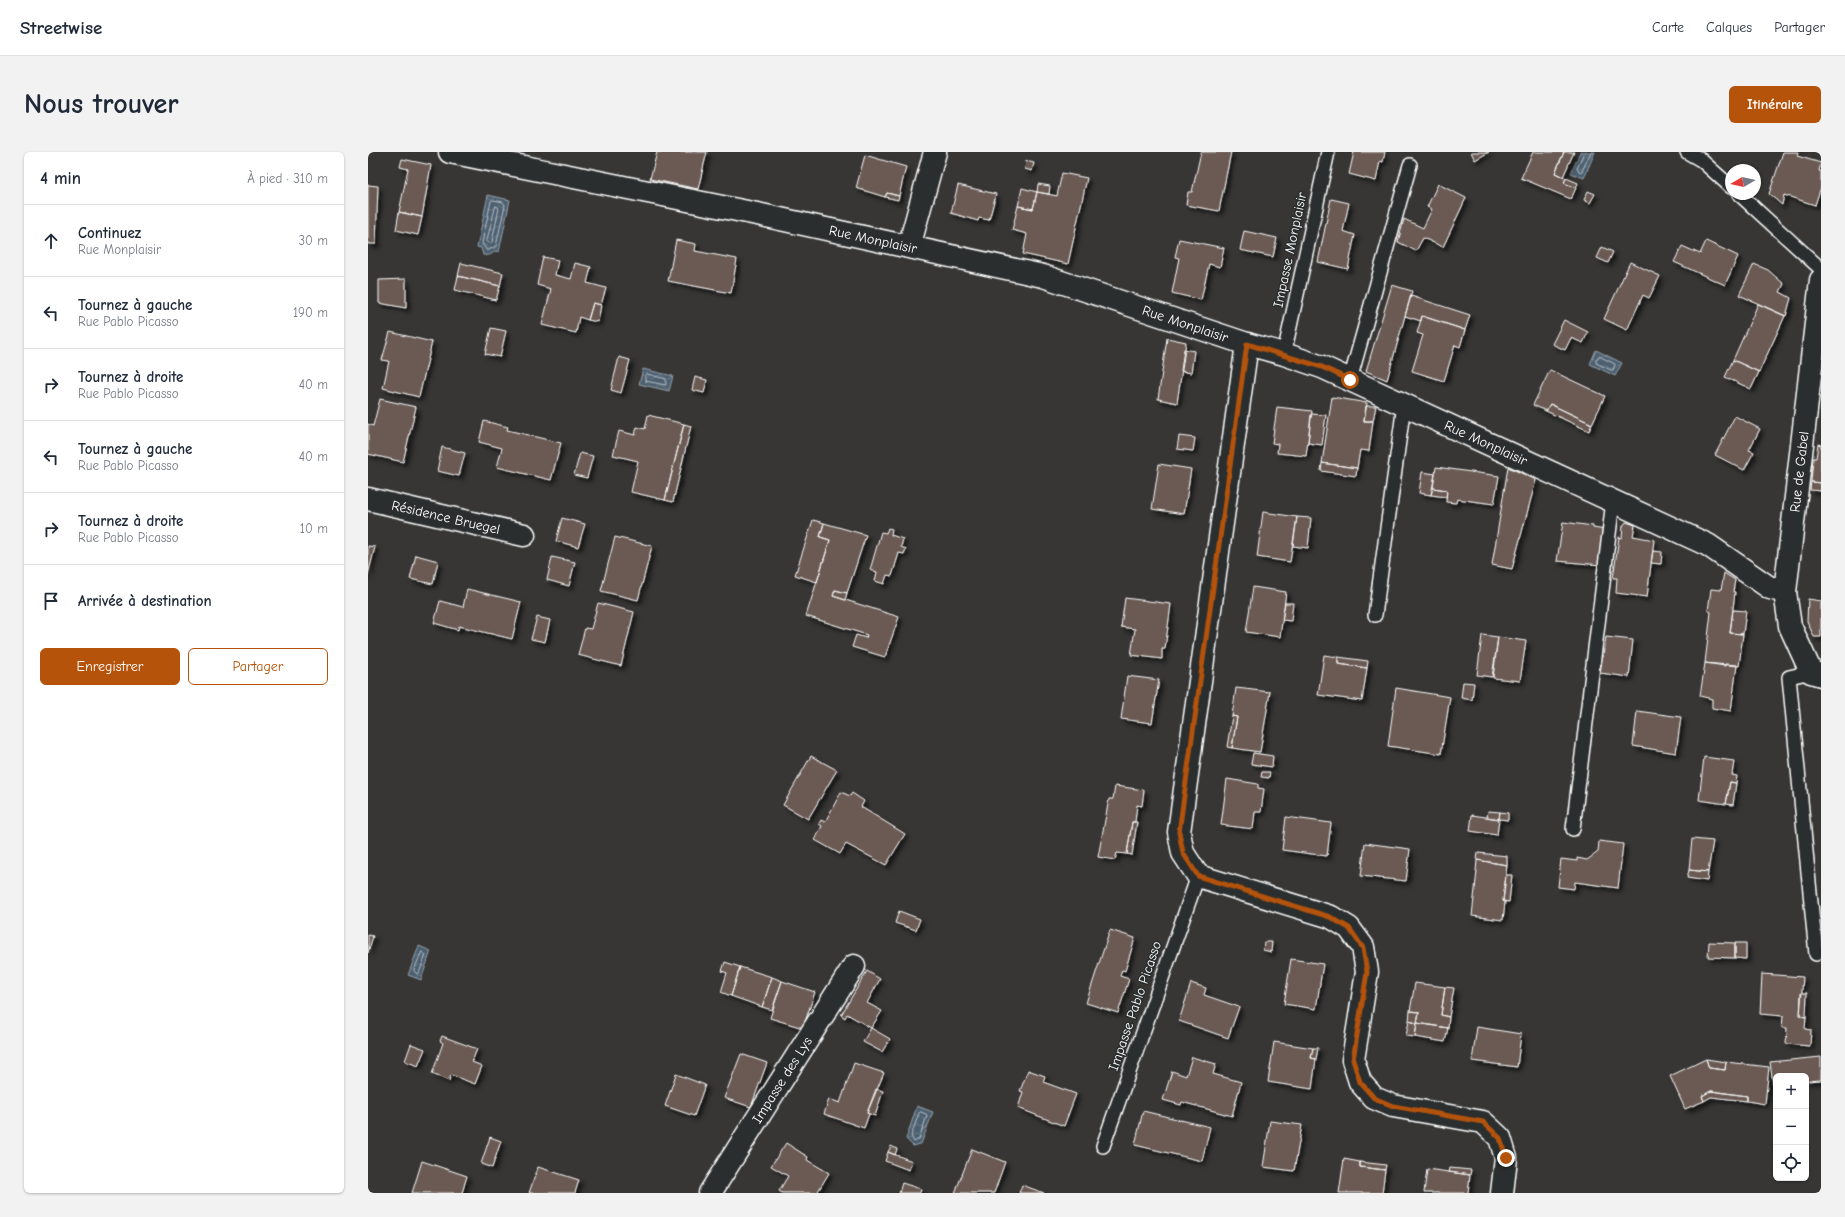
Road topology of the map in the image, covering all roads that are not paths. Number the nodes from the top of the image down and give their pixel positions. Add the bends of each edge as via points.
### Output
1 (450, 152) edge
2 (935, 152) edge
3 (1328, 152) edge
4 (1687, 152) edge
5 (1410, 165) dead end
6 (1725, 182) edge
7 (1746, 200) edge
8 (909, 247) junction
9 (1821, 269) edge
10 (1821, 280) edge
11 (1247, 344) junction
12 (1284, 354) junction
13 (1350, 380) junction
14 (1404, 405) junction
15 (368, 499) edge
16 (1613, 501) junction
17 (524, 535) dead end
18 (1785, 592) junction
19 (1375, 615) dead end
20 (1816, 673) edge
21 (1573, 829) dead end
22 (1198, 876) junction
23 (1816, 954) dead end
24 (854, 966) dead end
25 (1103, 1146) dead end
26 (710, 1193) edge
27 (1502, 1193) edge

1 - 8 street, Rue Monplaisir
2 - 8 street
3 - 12 lane, Impasse Monplaisir
4 - 6 lane via 1701,160
5 - 13 lane
7 - 9 lane
8 - 11 street, Rue Monplaisir via 1043,276
10 - 18 street, Rue de Gabel
11 - 12 street, Rue Monplaisir
11 - 22 street via 1179,832 1183,853
12 - 13 street, Rue Monplaisir
13 - 14 street, Rue Monplaisir
14 - 16 street, Rue Monplaisir
14 - 19 lane
15 - 17 street, Résidence Bruegel
16 - 18 street, Rue Monplaisir via 1708,545 1770,588
16 - 21 lane
18 - 20 street via 1790,626
20 - 23 lane via 1789,677
22 - 25 lane, Impasse Pablo Picasso
22 - 27 street via 1330,917 1349,928 1363,948 1367,972 1353,1060 1360,1082 1374,1098 1393,1106 1483,1122 1500,1138 1506,1158
24 - 26 street, Impasse des Lys

